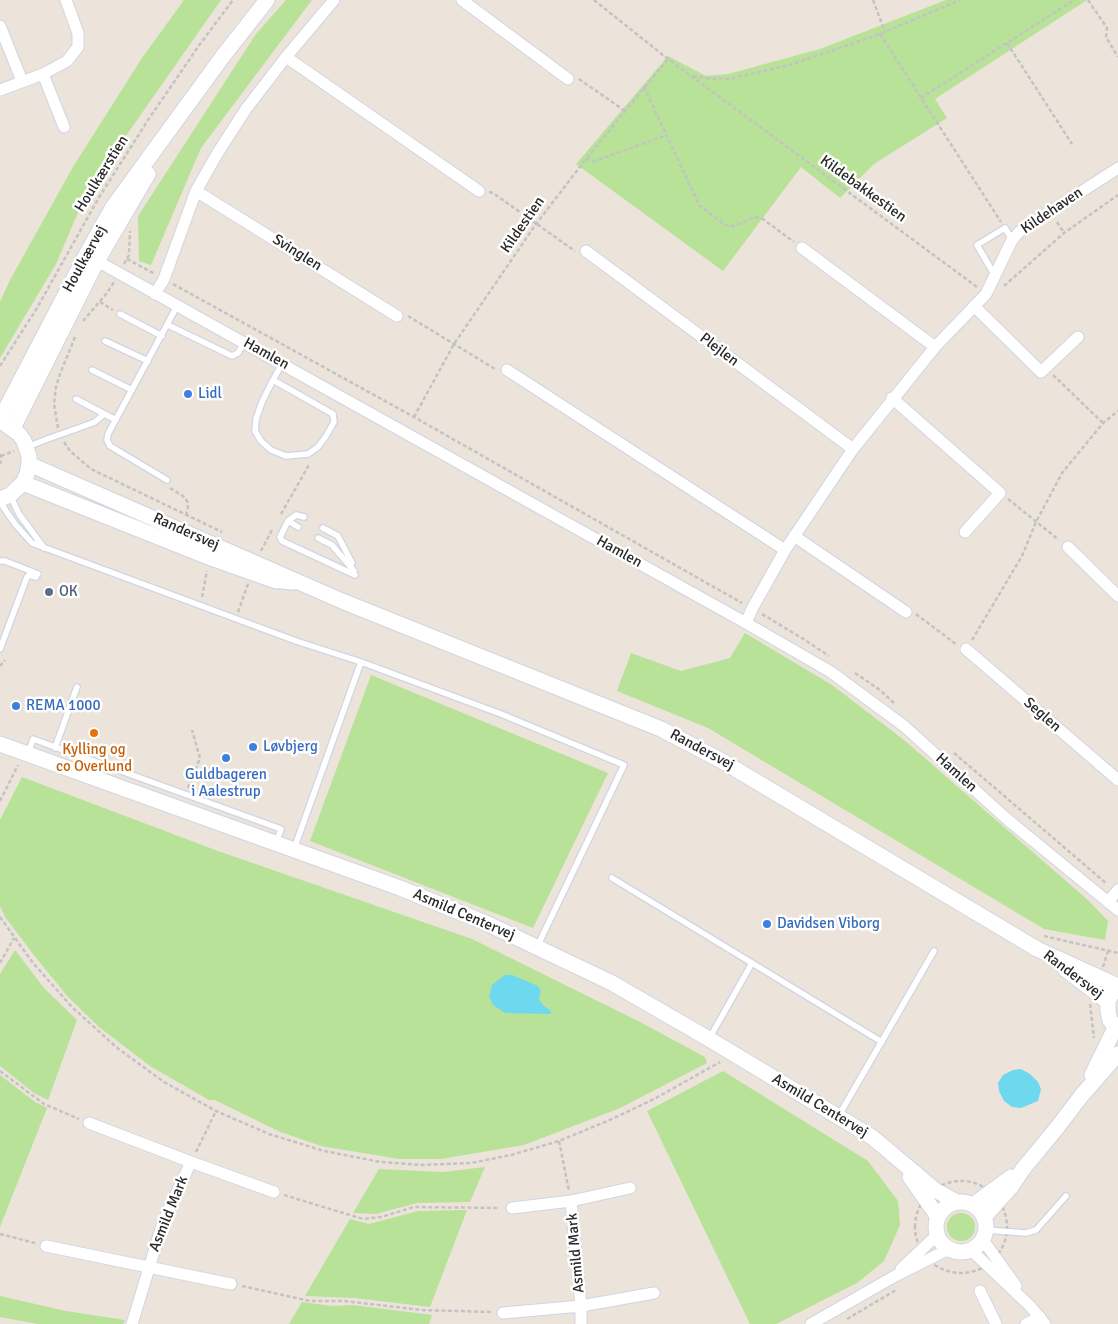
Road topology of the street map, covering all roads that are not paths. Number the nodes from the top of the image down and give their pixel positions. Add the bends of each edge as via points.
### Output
1 (66, 0) edge
2 (266, 0) edge
3 (334, 0) edge
4 (462, 0) edge
5 (0, 26) edge
6 (286, 57) junction
7 (42, 74) junction
8 (568, 79) road end
9 (22, 81) junction
10 (0, 90) edge
11 (64, 127) dead end
12 (1118, 168) edge
13 (196, 190) junction
14 (479, 191) road end
15 (1012, 240) junction
16 (802, 248) road end
17 (586, 251) road end
18 (92, 258) junction
19 (996, 276) junction
20 (156, 294) junction
21 (178, 306) junction
22 (974, 306) junction
23 (120, 314) road end
24 (396, 316) road end
25 (168, 324) junction
26 (162, 336) junction
27 (1078, 337) dead end
28 (105, 341) dead end
29 (244, 343) junction
30 (935, 347) junction
31 (148, 361) junction
32 (282, 364) junction
33 (92, 370) dead end
34 (507, 370) road end
35 (274, 380) junction
36 (132, 390) junction
37 (892, 398) junction
38 (76, 400) dead end
39 (104, 414) junction
40 (116, 420) junction
41 (4, 424) edge
42 (22, 448) junction
43 (853, 450) junction
44 (29, 464) junction
45 (167, 480) road end
46 (23, 483) junction
47 (3, 499) edge
48 (304, 517) dead end
49 (288, 521) junction
50 (298, 527) dead end
51 (323, 528) dead end
52 (965, 532) dead end
53 (794, 536) junction
54 (318, 538) dead end
55 (1068, 547) road end
56 (44, 548) junction
57 (785, 550) junction
58 (0, 562) edge
59 (220, 562) junction
60 (352, 563) dead end
61 (294, 587) junction
62 (1118, 596) edge
63 (342, 601) junction
64 (906, 612) road end
65 (746, 623) junction
66 (966, 649) road end
67 (0, 650) edge
68 (361, 662) junction
69 (77, 687) dead end
70 (0, 744) edge
71 (55, 748) junction
72 (22, 760) junction
73 (83, 766) junction
74 (1118, 780) edge
75 (276, 843) junction
76 (294, 849) junction
77 (612, 878) dead end
78 (1118, 890) edge
79 (1114, 908) edge
80 (537, 947) junction
81 (1037, 949) junction
82 (934, 951) dead end
83 (752, 963) junction
84 (1118, 986) edge
85 (1108, 1002) junction
86 (1116, 1030) edge
87 (710, 1039) junction
88 (882, 1042) junction
89 (1118, 1054) edge
90 (1082, 1095) junction
91 (838, 1117) junction
92 (88, 1123) road end
93 (191, 1162) junction
94 (630, 1188) dead end
95 (274, 1192) road end
96 (1066, 1196) dead end
97 (995, 1197) junction
98 (925, 1198) junction
99 (571, 1201) junction
100 (957, 1202) junction
101 (973, 1205) junction
102 (512, 1208) road end
103 (938, 1217) junction
104 (984, 1229) junction
105 (938, 1235) junction
106 (46, 1246) road end
107 (949, 1249) junction
108 (971, 1250) junction
109 (148, 1267) junction
110 (895, 1276) junction
111 (231, 1284) road end
112 (980, 1291) dead end
113 (654, 1293) dead end
114 (581, 1306) junction
115 (1030, 1306) junction
116 (503, 1312) road end
117 (1042, 1320) edge
118 (132, 1324) edge
119 (581, 1324) edge
120 (811, 1324) edge
121 (996, 1324) edge
122 (1026, 1324) edge

1 - 7 street via 78,33 78,47 67,61
2 - 18 street, Houlkærvej via 186,108
3 - 6 street
4 - 8 street
5 - 9 street
6 - 13 street via 246,109
6 - 14 street
7 - 9 street
7 - 11 street
9 - 10 street
12 - 15 street, Kildehaven via 1018,232
13 - 20 street
13 - 24 street, Svinglen
15 - 19 street, Kildehaven
15 - 19 lane via 1005,228 977,245
16 - 30 street
17 - 43 street, Plejlen
18 - 20 street, Hamlen
18 - 41 street, Houlkærvej
19 - 22 street, Kildehaven via 986,294
20 - 21 street, Hamlen
21 - 25 lane
21 - 29 street, Hamlen
22 - 27 street via 1041,372
22 - 30 street
23 - 26 lane
25 - 26 lane
25 - 29 lane via 232,356
26 - 31 lane
28 - 31 lane
29 - 32 street, Hamlen
30 - 37 street
31 - 36 lane
32 - 35 lane
32 - 65 street, Hamlen
33 - 36 lane
34 - 57 street
35 - 35 lane via 256,418 255,431 260,441 271,450 286,456 308,454 326,436 334,422 333,414
36 - 40 lane
37 - 43 street
37 - 52 street via 1000,493
38 - 39 lane
39 - 40 lane
39 - 42 lane, bridge via 95,422
40 - 45 lane via 108,434 110,446
41 - 42 street via 19,434
42 - 44 street
43 - 53 street
44 - 46 street
44 - 63 street, Randersvej
46 - 47 street
46 - 59 street, Randersvej
47 - 56 lane via 19,514
47 - 56 lane via 15,524 32,543
48 - 49 lane via 296,515
49 - 50 lane
49 - 54 lane via 280,537 282,540 354,573 332,545
51 - 60 lane via 338,536
53 - 57 street
53 - 64 street
55 - 62 street
56 - 68 lane
57 - 65 street
58 - 67 lane via 5,561 37,575 27,577
59 - 61 street, Randersvej
59 - 61 lane via 251,578
61 - 63 street, Randersvej
63 - 81 street, Randersvej via 661,728
65 - 79 street, Hamlen via 831,672 904,726 1008,820
66 - 74 street, Seglen
68 - 76 lane
68 - 80 lane via 501,714 624,766
69 - 71 lane
70 - 72 street, Asmild Centervej
71 - 72 lane via 33,739
71 - 73 lane
72 - 73 street, Asmild Centervej
73 - 75 street, Asmild Centervej
73 - 75 lane via 185,795 281,829
75 - 76 street, Asmild Centervej
76 - 80 street, Asmild Centervej via 400,888
77 - 83 lane
78 - 79 street
80 - 87 street, Asmild Centervej via 612,983
81 - 84 street, Randersvej
81 - 85 street, Randersvej
82 - 88 lane
83 - 87 lane
83 - 88 lane
84 - 85 street
85 - 86 street via 1110,1020
86 - 90 street
87 - 91 street, Asmild Centervej
88 - 91 lane
89 - 90 street
90 - 97 street via 1023,1168 1012,1187
91 - 98 street, Asmild Centervej via 895,1155
92 - 93 street, Asmild Mark
93 - 95 street, Asmild Mark
93 - 109 street, Asmild Mark via 162,1222
94 - 99 street, Asmild Mark
96 - 104 lane via 1036,1230 1026,1233
97 - 101 street
97 - 104 street
98 - 100 street, Asmild Centervej
98 - 103 street, Asmild Centervej
99 - 102 street, Asmild Mark
99 - 114 street, Asmild Mark
100 - 101 street
100 - 103 street via 949,1205
101 - 104 street via 980,1210
103 - 105 street
104 - 108 street
104 - 115 street via 996,1258
105 - 107 street
105 - 110 street
106 - 109 street, Asmild Mark
107 - 108 street
107 - 110 street
108 - 115 street
109 - 111 street, Asmild Mark
109 - 118 street, Asmild Mark
110 - 120 street
112 - 121 street
113 - 114 street, Asmild Mark
114 - 116 street, Asmild Mark
114 - 119 street, Asmild Mark
115 - 117 street
117 - 122 street

